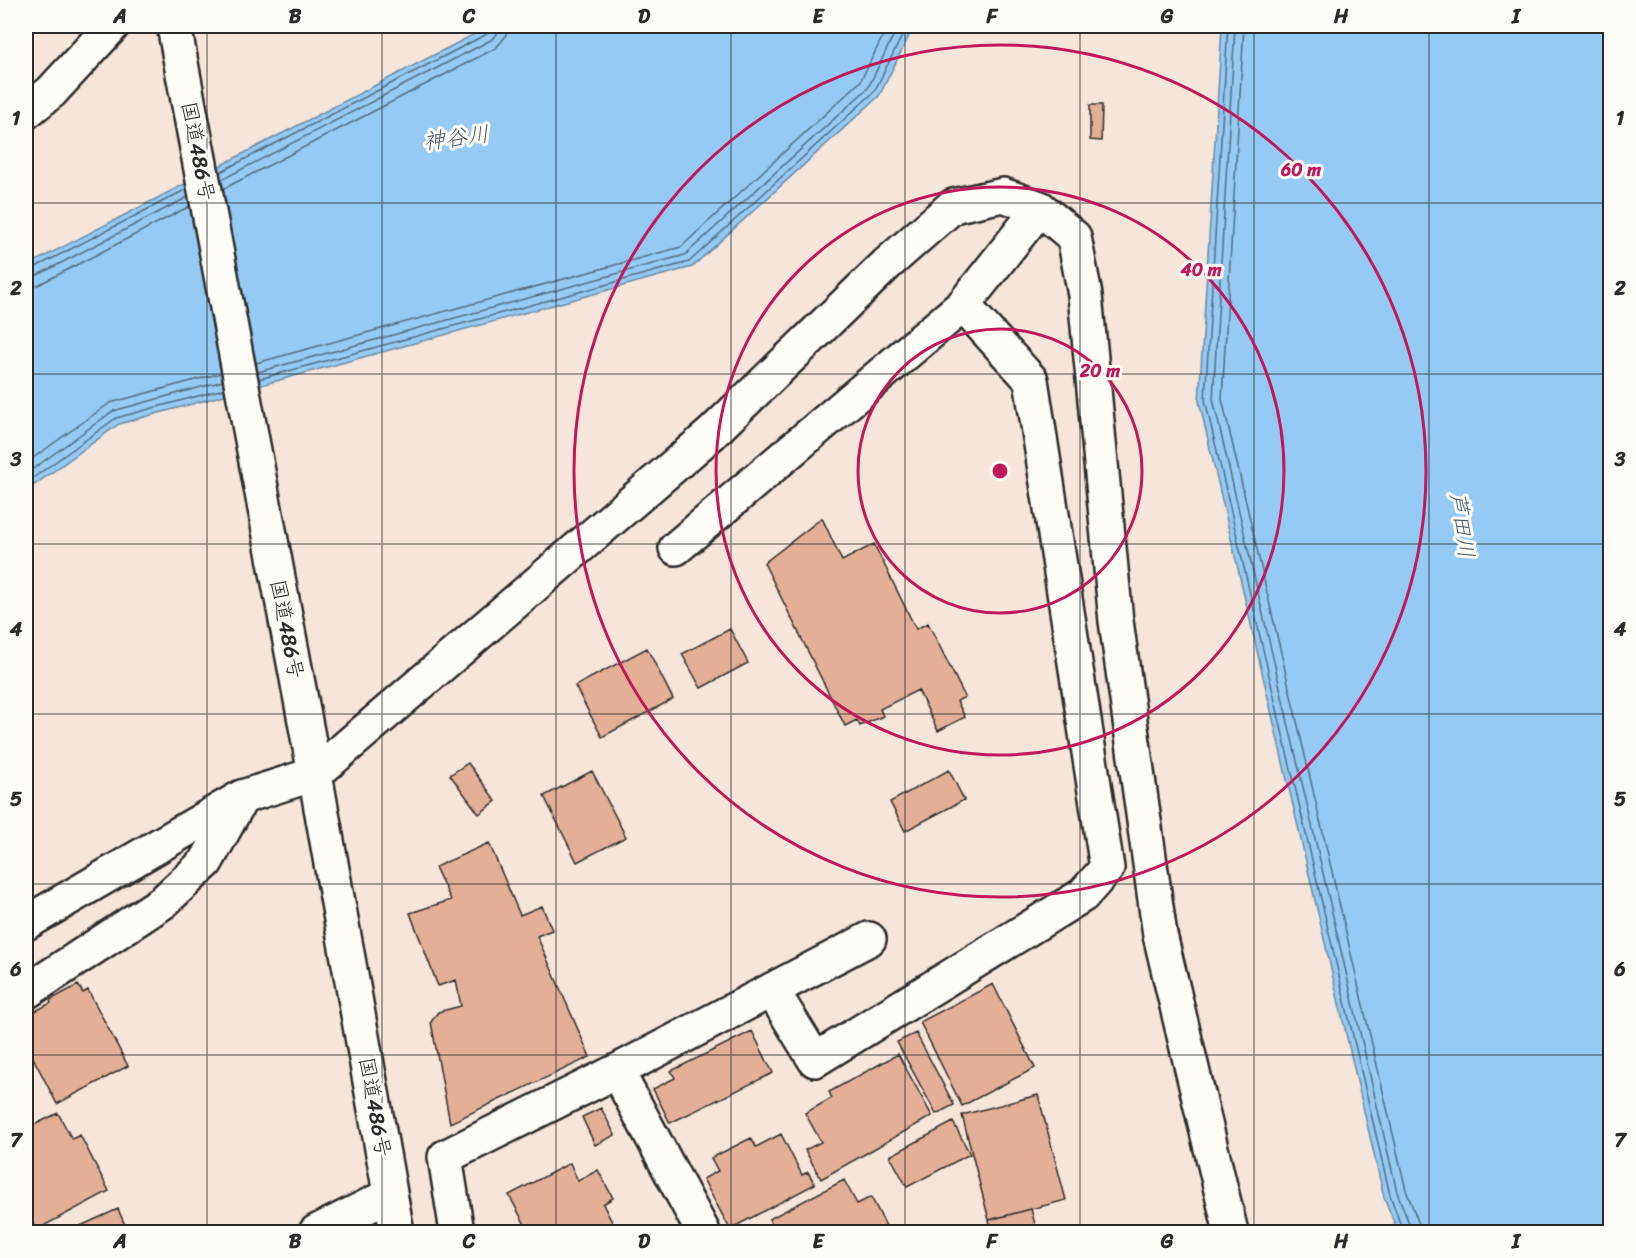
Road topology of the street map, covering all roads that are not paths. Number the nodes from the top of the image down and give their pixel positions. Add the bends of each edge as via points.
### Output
1 (112, 26) edge
2 (174, 26) edge
3 (26, 112) edge
4 (1040, 208) junction
5 (963, 305) junction
6 (676, 548) dead end
7 (315, 774) junction
8 (242, 796) junction
9 (26, 923) edge
10 (870, 939) dead end
11 (772, 990) junction
12 (26, 992) edge
13 (617, 1071) junction
14 (390, 1195) junction
15 (316, 1233) edge
16 (397, 1233) edge
17 (457, 1233) edge
18 (704, 1233) edge
19 (1231, 1233) edge

1 - 3 main road via 51,92
2 - 7 main road, 国道486号
4 - 5 main road
4 - 7 main road via 1003,195 953,206 886,264 711,435
4 - 19 main road via 1074,237 1085,296 1116,621 1160,935
5 - 6 main road
5 - 11 main road via 1031,380 1107,868 1083,895 815,1060
7 - 8 main road
7 - 14 main road, 国道486号
8 - 9 main road
8 - 12 main road via 206,862 163,902
10 - 11 main road
11 - 13 main road
13 - 17 main road via 446,1157
13 - 18 main road
14 - 15 main road
14 - 16 main road, 国道486号

